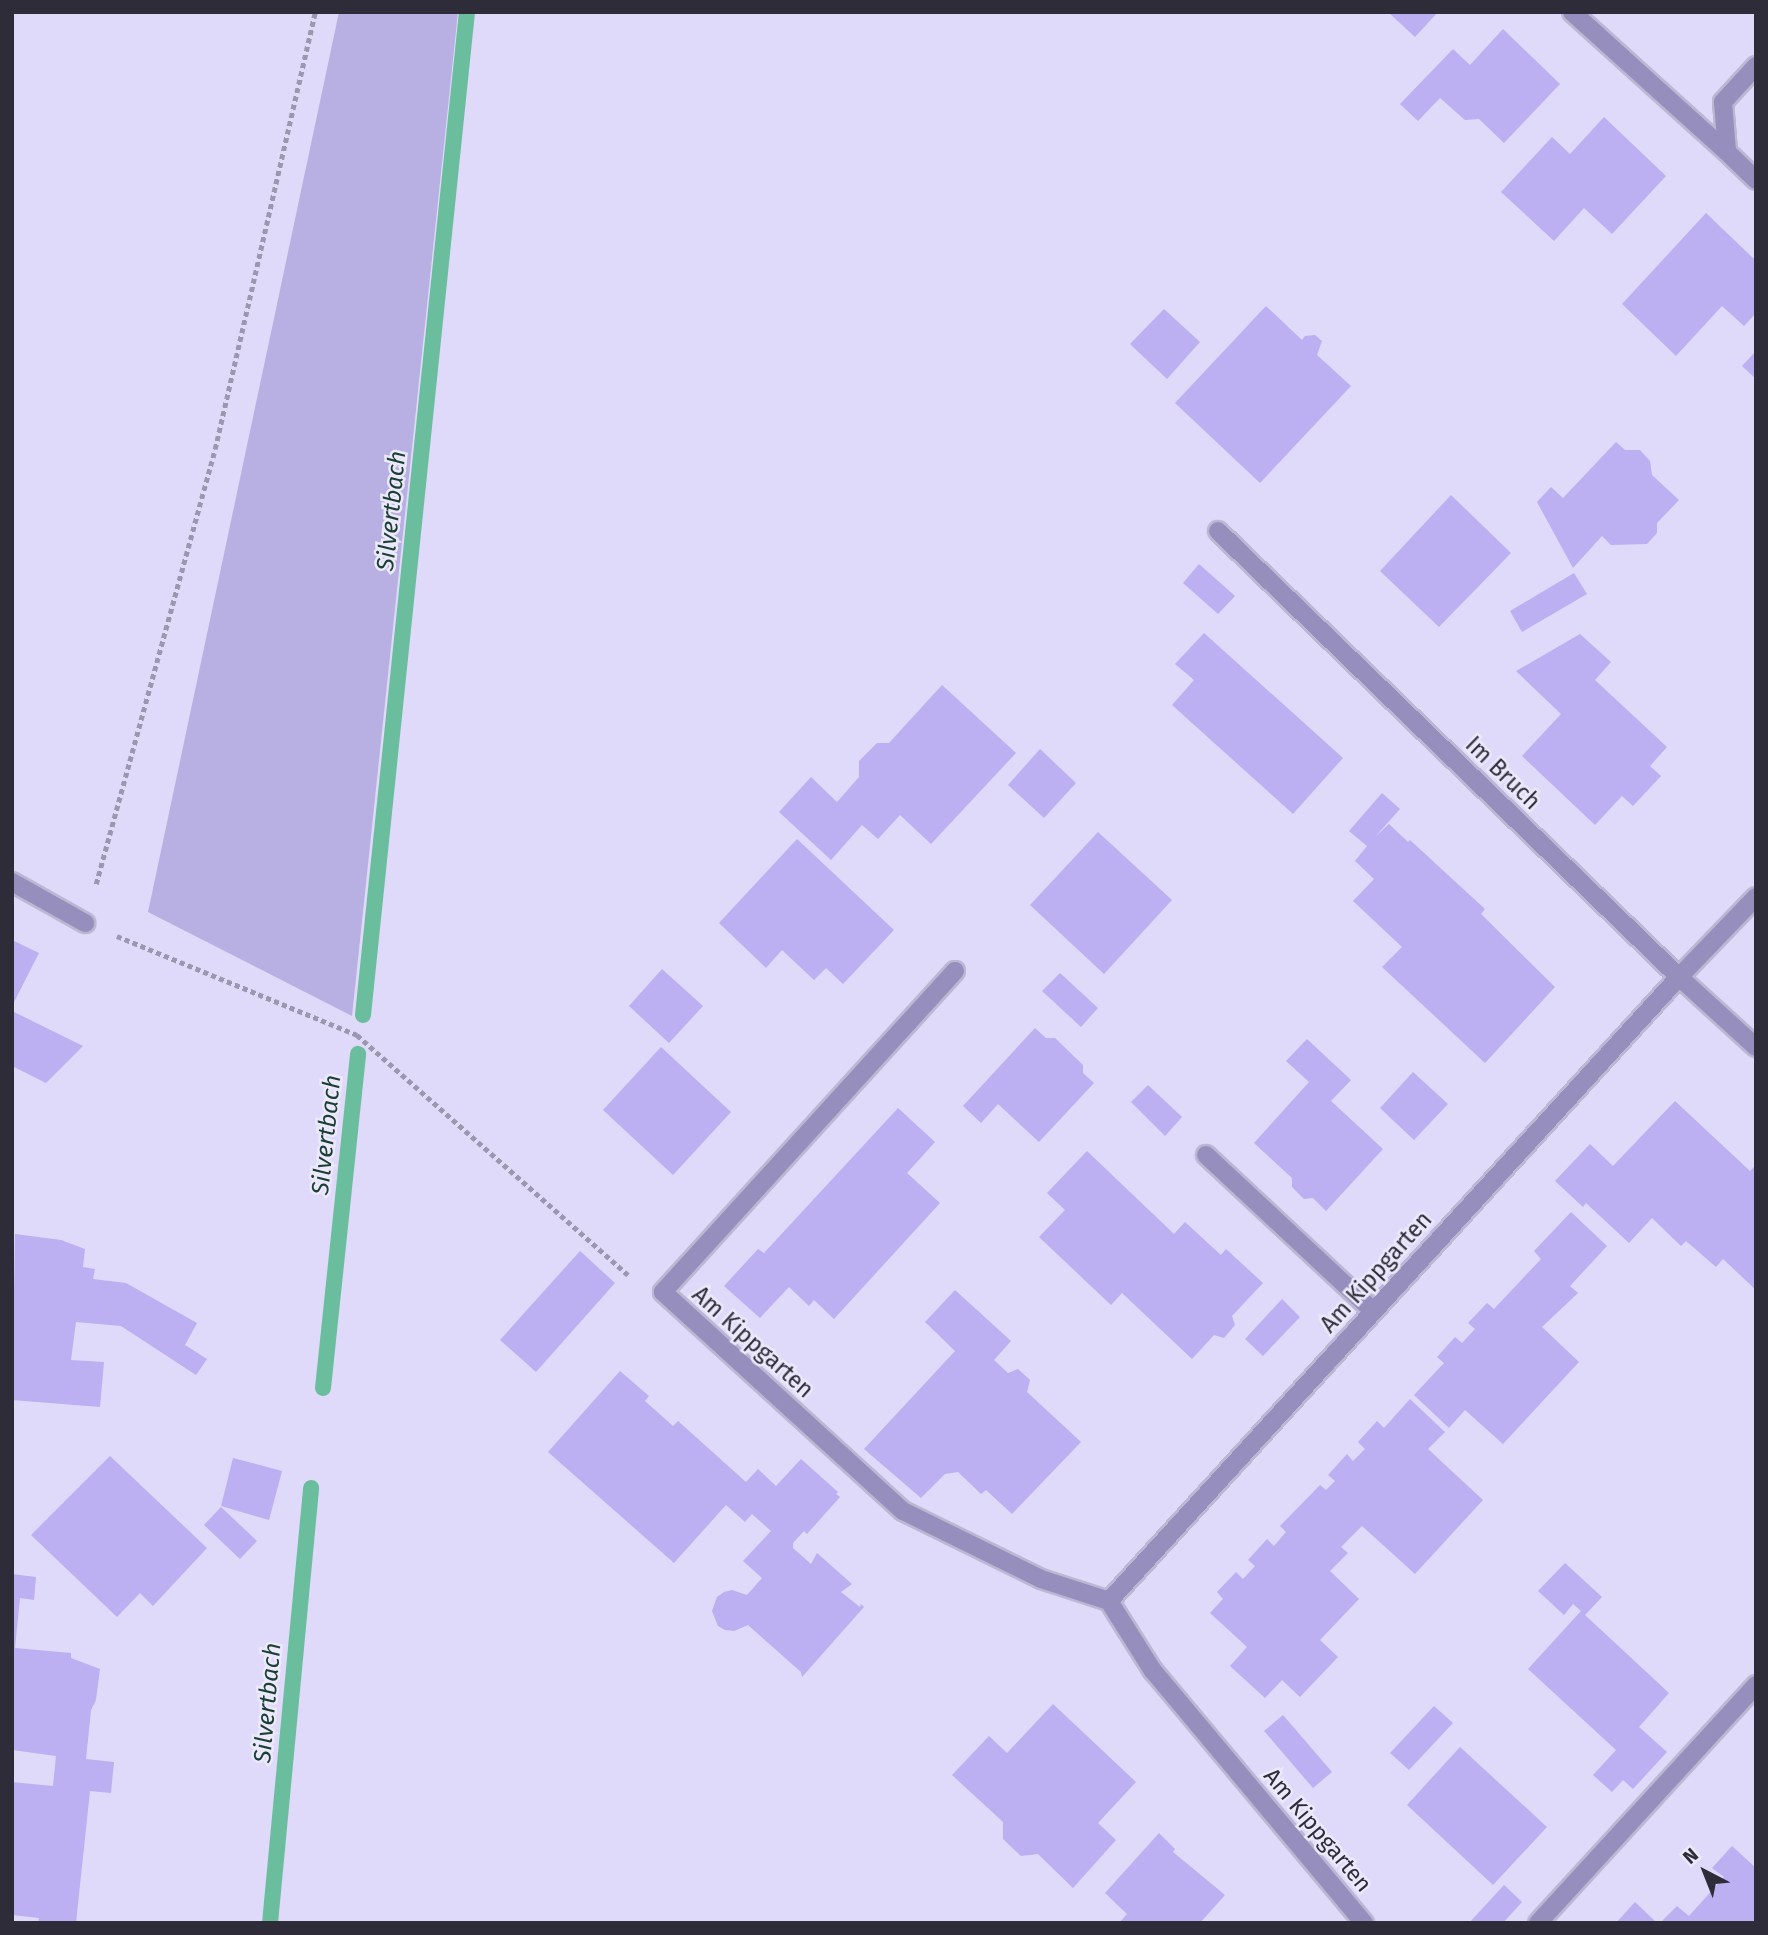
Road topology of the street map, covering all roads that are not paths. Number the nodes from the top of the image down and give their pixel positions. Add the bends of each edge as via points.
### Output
1 (1572, 12) edge
2 (1756, 66) edge
3 (1727, 152) junction
4 (1756, 180) edge
5 (1218, 531) dead end
6 (12, 882) edge
7 (1756, 897) edge
8 (85, 923) road end
9 (955, 971) dead end
10 (1679, 977) junction
11 (1756, 1047) edge
12 (1206, 1156) dead end
13 (1373, 1311) junction
14 (1109, 1601) junction
15 (1756, 1685) edge
16 (1364, 1923) edge
17 (1538, 1923) edge

1 - 3 street
2 - 3 street via 1723,102
3 - 4 street
5 - 10 street, Im Bruch
6 - 8 street
7 - 10 street, Am Kippgarten
9 - 14 street, Am Kippgarten via 663,1293 903,1511 1041,1578
10 - 11 street, Im Bruch
10 - 13 street, Am Kippgarten
12 - 13 street
13 - 14 street, Am Kippgarten
14 - 16 street, Am Kippgarten via 1153,1671
15 - 17 street

